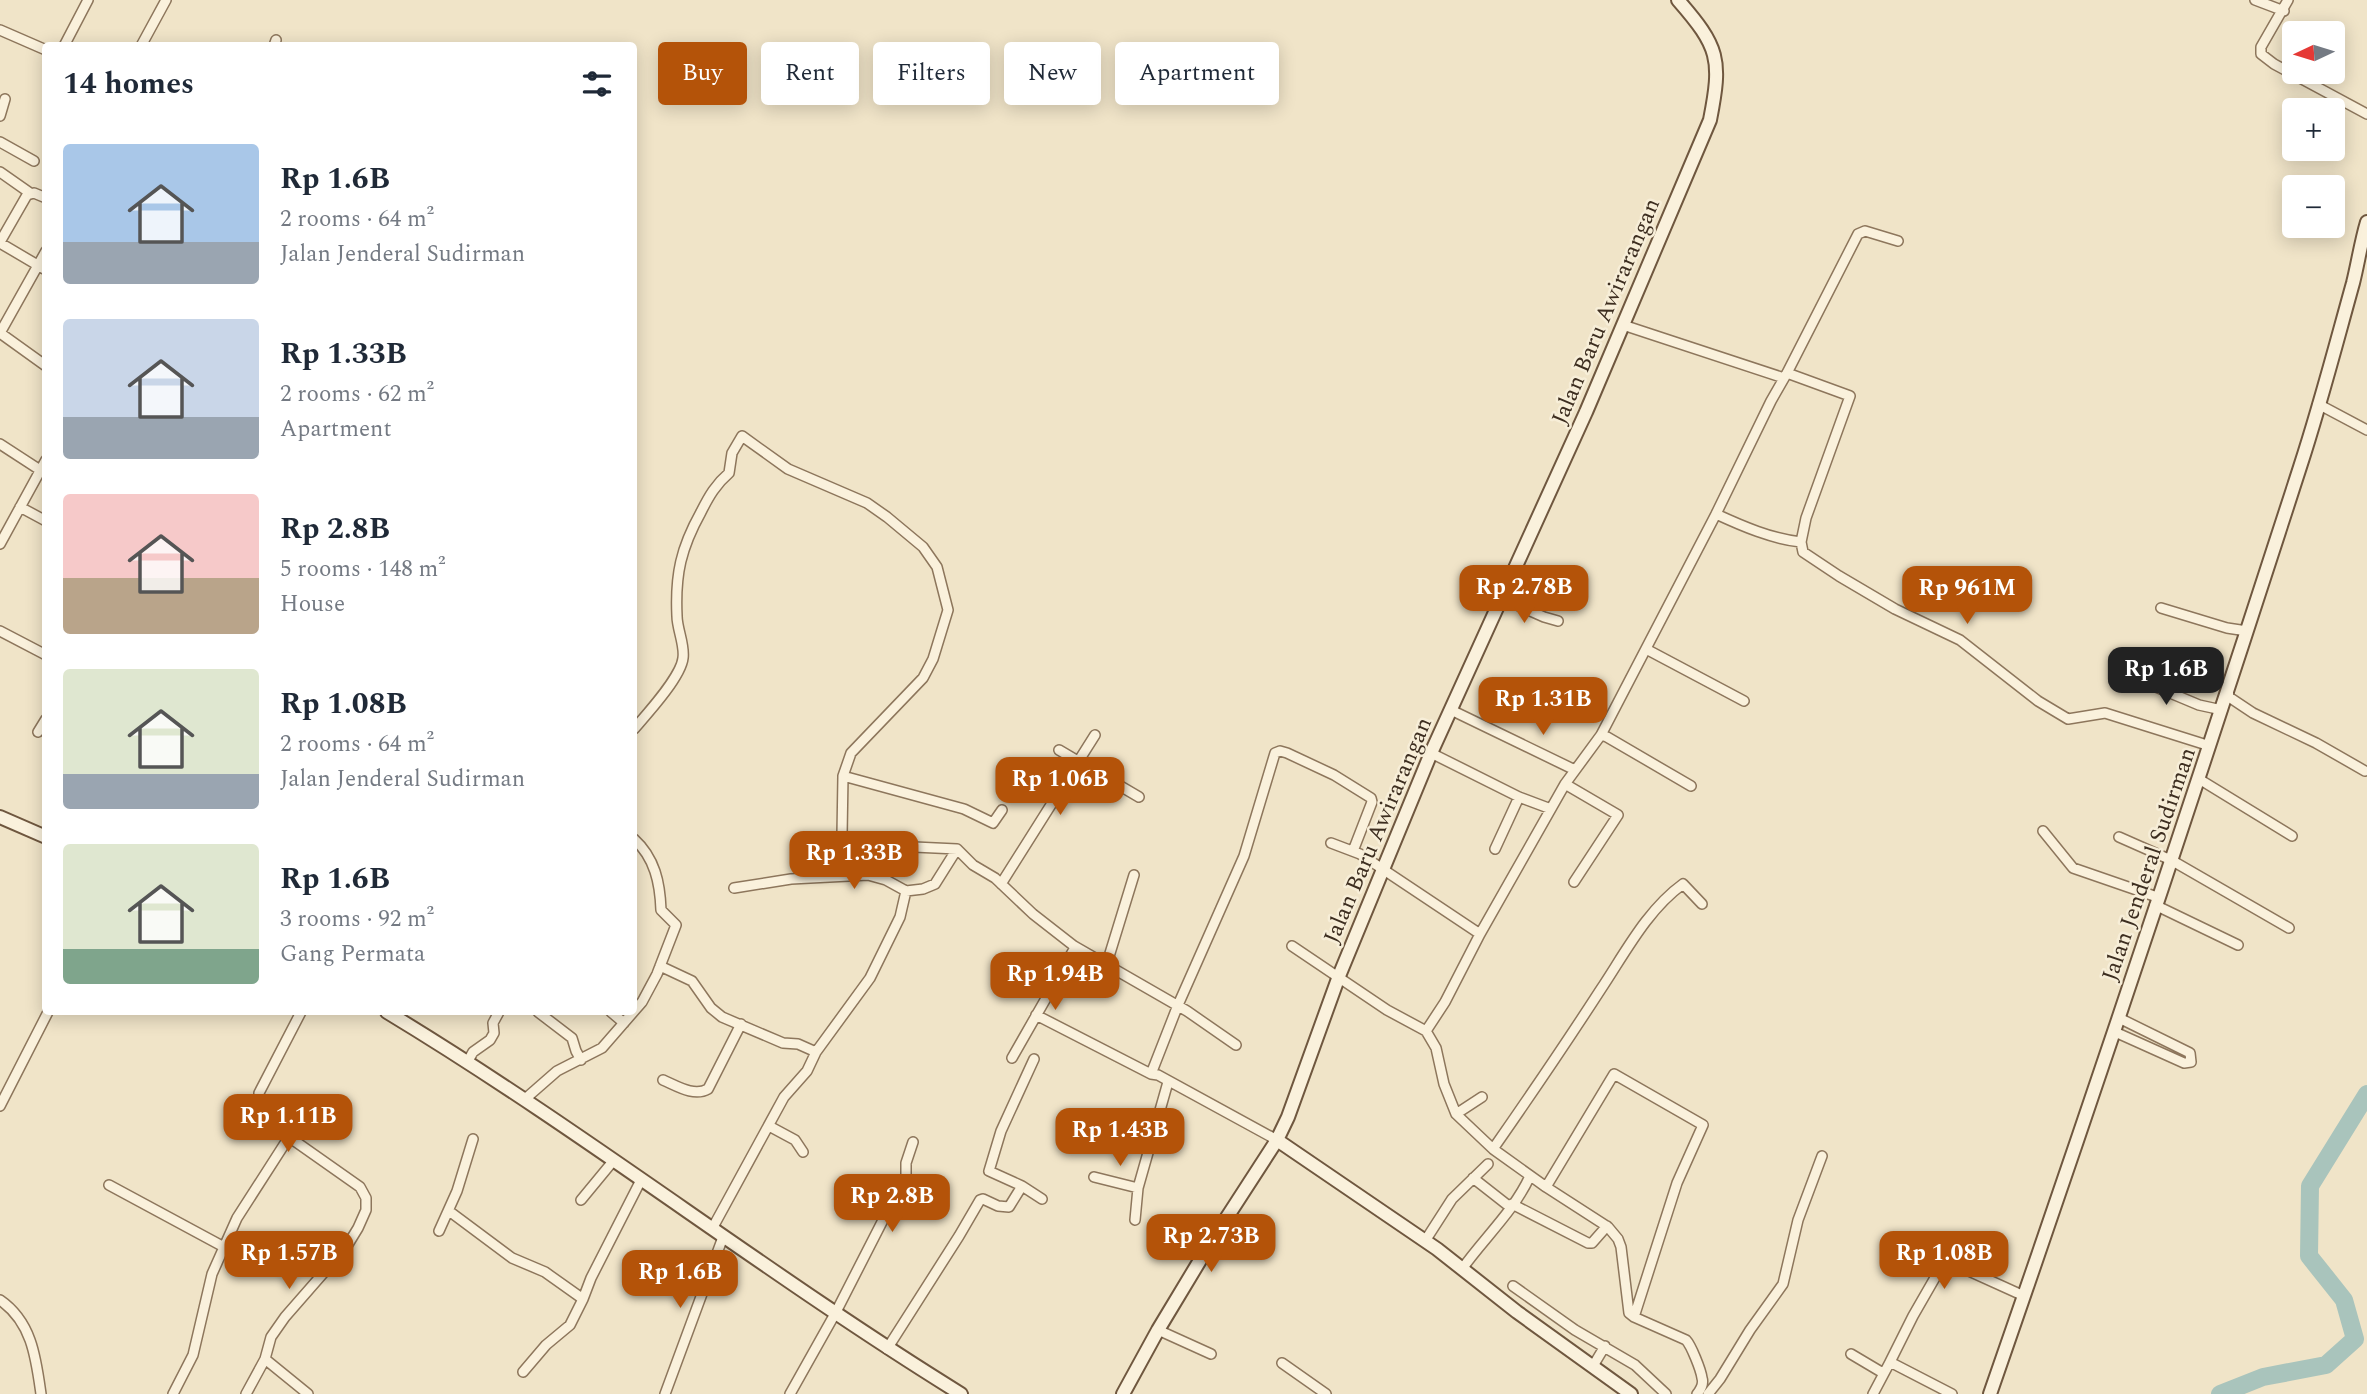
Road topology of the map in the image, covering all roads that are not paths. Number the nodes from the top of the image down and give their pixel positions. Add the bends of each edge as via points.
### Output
1 (88, 0) edge
2 (166, 0) edge
3 (1678, 0) edge
4 (2255, 0) edge
5 (2288, 0) edge
6 (2284, 11) junction
7 (0, 30) edge
8 (66, 42) edge
9 (143, 42) edge
10 (42, 48) edge
11 (5, 99) dead end
12 (2367, 114) edge
13 (0, 116) edge
14 (0, 142) edge
15 (34, 161) dead end
16 (0, 172) edge
17 (30, 193) junction
18 (42, 197) edge
19 (2367, 222) edge
20 (4, 224) edge
21 (1898, 241) dead end
22 (0, 243) edge
23 (41, 267) edge
24 (1623, 325) junction
25 (0, 333) edge
26 (42, 363) edge
27 (1785, 375) junction
28 (2318, 404) junction
29 (2367, 430) edge
30 (0, 444) edge
31 (42, 467) edge
32 (40, 470) junction
33 (20, 507) junction
34 (1716, 514) junction
35 (42, 519) edge
36 (1801, 542) junction
37 (0, 544) edge
38 (1501, 598) junction
39 (2161, 608) dead end
40 (1558, 621) dead end
41 (0, 631) edge
42 (2247, 631) junction
43 (1646, 649) junction
44 (42, 653) edge
45 (2144, 682) dead end
46 (2228, 688) junction
47 (1744, 701) dead end
48 (1451, 710) junction
49 (2222, 710) junction
50 (42, 726) edge
51 (637, 726) edge
52 (38, 732) dead end
53 (1095, 734) dead end
54 (1601, 736) junction
55 (2210, 746) junction
56 (1059, 750) dead end
57 (1431, 753) junction
58 (1077, 762) junction
59 (1575, 770) junction
60 (2365, 771) dead end
61 (843, 776) junction
62 (2199, 779) junction
63 (1565, 784) junction
64 (1691, 786) dead end
65 (1139, 797) dead end
66 (1519, 797) junction
67 (1551, 809) junction
68 (1002, 810) dead end
69 (0, 817) edge
70 (2043, 831) dead end
71 (42, 835) edge
72 (2292, 836) dead end
73 (2119, 837) dead end
74 (637, 842) edge
75 (1331, 843) dead end
76 (1495, 849) dead end
77 (1353, 851) junction
78 (954, 853) junction
79 (2171, 860) junction
80 (1382, 871) junction
81 (1134, 875) dead end
82 (1574, 882) dead end
83 (1001, 884) junction
84 (734, 888) dead end
85 (906, 891) junction
86 (2156, 901) junction
87 (1702, 904) dead end
88 (2289, 928) dead end
89 (1480, 934) junction
90 (1292, 946) dead end
91 (2238, 946) dead end
92 (1073, 951) dead end
93 (1107, 963) junction
94 (660, 966) junction
95 (1339, 976) junction
96 (1178, 1006) junction
97 (637, 1008) edge
98 (46, 1015) edge
99 (299, 1015) edge
100 (392, 1015) edge
101 (497, 1015) edge
102 (542, 1015) edge
103 (615, 1015) edge
104 (631, 1015) edge
105 (1036, 1016) junction
106 (2119, 1018) junction
107 (624, 1023) junction
108 (741, 1024) junction
109 (1426, 1031) junction
110 (2115, 1032) junction
111 (1236, 1045) dead end
112 (816, 1052) junction
113 (1012, 1058) dead end
114 (1034, 1059) dead end
115 (581, 1060) junction
116 (468, 1061) junction
117 (1151, 1074) junction
118 (663, 1080) dead end
119 (1168, 1082) junction
120 (1482, 1097) dead end
121 (525, 1099) junction
122 (0, 1106) edge
123 (1456, 1114) junction
124 (768, 1126) junction
125 (1106, 1130) dead end
126 (289, 1137) junction
127 (473, 1139) dead end
128 (1277, 1140) junction
129 (913, 1142) dead end
130 (1149, 1144) junction
131 (1493, 1149) junction
132 (803, 1152) dead end
133 (1822, 1156) dead end
134 (614, 1160) junction
135 (1488, 1164) dead end
136 (1530, 1175) junction
137 (1094, 1177) dead end
138 (1473, 1178) junction
139 (641, 1180) junction
140 (108, 1185) dead end
141 (1022, 1186) junction
142 (1546, 1187) junction
143 (1139, 1188) junction
144 (1042, 1199) dead end
145 (581, 1200) dead end
146 (1511, 1206) junction
147 (449, 1211) junction
148 (1135, 1220) dead end
149 (1607, 1226) junction
150 (439, 1231) dead end
151 (717, 1233) junction
152 (1428, 1238) junction
153 (224, 1247) junction
154 (1462, 1268) junction
155 (1513, 1286) dead end
156 (2024, 1296) junction
157 (583, 1299) junction
158 (0, 1300) edge
159 (1525, 1307) junction
160 (836, 1312) junction
161 (1634, 1317) junction
162 (1543, 1318) junction
163 (1158, 1330) junction
164 (887, 1349) junction
165 (1603, 1349) junction
166 (1211, 1353) dead end
167 (1851, 1354) dead end
168 (265, 1359) junction
169 (1890, 1362) junction
170 (1282, 1363) dead end
171 (1594, 1364) junction
172 (523, 1372) dead end
173 (1883, 1373) junction
174 (1629, 1393) edge
175 (41, 1394) edge
176 (173, 1394) edge
177 (246, 1394) edge
178 (308, 1394) edge
179 (665, 1394) edge
180 (790, 1394) edge
181 (961, 1394) edge
182 (1123, 1394) edge
183 (1326, 1394) edge
184 (1666, 1394) edge
185 (1702, 1394) edge
186 (1873, 1394) edge
187 (1952, 1394) edge
188 (1990, 1394) edge

1 - 8 street
2 - 9 street
3 - 24 street, Jalan Baru Awirarangan via 1704,31 1716,60 1717,86 1710,120
4 - 6 street
5 - 6 street
6 - 12 street via 2261,54
7 - 10 street
11 - 13 street
14 - 15 street
16 - 17 street
17 - 18 street
17 - 20 street
19 - 28 street, Jalan Jenderal Sudirman
20 - 22 street
21 - 27 street via 1865,230 1858,234
22 - 23 street
23 - 25 street
24 - 27 street
24 - 38 street, Jalan Baru Awirarangan
25 - 26 street
27 - 34 street
27 - 36 street via 1851,399 1806,517
28 - 29 street
28 - 42 street, Jalan Jenderal Sudirman
30 - 32 street
31 - 32 street
32 - 33 street
33 - 35 street
33 - 37 street
34 - 36 street
34 - 43 street
36 - 55 street via 1803,552 1839,576 1895,609 1961,639 2038,701 2068,719 2105,713
38 - 40 street
38 - 48 street, Jalan Baru Awirarangan
39 - 42 street
41 - 44 street
42 - 46 street, Jalan Jenderal Sudirman
43 - 47 street
43 - 54 street
45 - 49 street
46 - 49 street, Jalan Jenderal Sudirman
46 - 60 street via 2230,697 2253,713
48 - 57 street, Jalan Baru Awirarangan
48 - 59 street
49 - 55 street, Jalan Jenderal Sudirman
50 - 52 street
51 - 61 street via 680,668 683,651 677,620 677,569 688,535 717,483 729,473 732,453 742,436 788,469 867,503 923,547 937,567 948,610 933,659 923,678 851,753
53 - 58 street
54 - 59 street
54 - 64 street
55 - 62 street, Jalan Jenderal Sudirman
56 - 58 street
57 - 66 street
57 - 80 street, Jalan Baru Awirarangan
58 - 65 street
58 - 83 street
59 - 63 street
61 - 68 street via 964,810 989,822 996,821
61 - 78 street via 845,841
62 - 72 street
62 - 79 street, Jalan Jenderal Sudirman
63 - 67 street
63 - 82 street via 1618,815
66 - 67 street
66 - 76 street
67 - 89 street
69 - 71 street
70 - 86 street via 2073,867
73 - 79 street
74 - 94 street via 655,871 661,910 676,925
75 - 77 street
77 - 80 street
77 - 96 street via 1371,798 1334,775 1277,751 1244,856
78 - 83 street
78 - 85 street via 935,884
79 - 86 street, Jalan Jenderal Sudirman
79 - 88 street
80 - 89 street
80 - 95 street, Jalan Baru Awirarangan
81 - 93 street
83 - 93 street via 1074,946
84 - 85 street via 868,875
85 - 112 street via 900,917 870,978
86 - 91 street
86 - 106 street, Jalan Jenderal Sudirman
87 - 131 street via 1683,884 1654,912
89 - 109 street
90 - 95 street
92 - 105 street
93 - 96 street
94 - 97 street
94 - 108 street via 692,981 711,1008
95 - 109 street
95 - 128 street, Jalan Baru Awirarangan
96 - 111 street
96 - 117 street
98 - 122 street
99 - 126 street via 258,1093 260,1113
100 - 116 street
101 - 116 street via 490,1040
102 - 115 street via 572,1038
103 - 107 street
104 - 107 street
105 - 113 street
105 - 117 street
106 - 110 street, Jalan Jenderal Sudirman
106 - 110 street via 2190,1053 2191,1062 2184,1063
107 - 115 street via 602,1048
108 - 112 street
108 - 118 street via 708,1089 694,1092
109 - 123 street via 1436,1048
110 - 156 street, Jalan Jenderal Sudirman
112 - 124 street
114 - 141 street via 989,1171
115 - 121 street via 557,1071
116 - 121 street
117 - 119 street
119 - 128 street
119 - 130 street
120 - 123 street
121 - 134 street
123 - 131 street
124 - 132 street via 795,1140
124 - 151 street
125 - 130 street
126 - 153 street via 237,1218
126 - 168 street via 360,1186 366,1210 347,1246 271,1337
127 - 147 street
128 - 152 street
128 - 163 street, Jalan Baru Awirarangan
129 - 160 street via 906,1175
130 - 143 street
131 - 136 street
133 - 185 street via 1798,1220 1783,1283
134 - 139 street
134 - 145 street
135 - 138 street
136 - 142 street
136 - 146 street
137 - 143 street
138 - 146 street
138 - 152 street via 1451,1199
139 - 151 street
139 - 157 street
140 - 153 street
141 - 144 street
141 - 164 street via 1009,1208 980,1200
142 - 149 street
142 - 161 street via 1614,1074 1703,1125 1677,1183
143 - 148 street
146 - 149 street via 1588,1243
146 - 154 street
147 - 150 street
147 - 157 street via 512,1258 545,1272
149 - 161 street via 1618,1239 1629,1313
151 - 160 street
151 - 179 street
152 - 154 street
153 - 176 street via 212,1274 193,1355
154 - 159 street
155 - 159 street
156 - 169 street via 1944,1262
156 - 188 street, Jalan Jenderal Sudirman
157 - 172 street via 570,1325
158 - 175 street via 29,1331
159 - 162 street
159 - 162 street
160 - 164 street
160 - 180 street
161 - 185 street via 1692,1346 1703,1378
162 - 165 street via 1575,1330
162 - 171 street
163 - 166 street
163 - 182 street, Jalan Baru Awirarangan
164 - 181 street
165 - 171 street
165 - 184 street via 1635,1365
167 - 173 street
168 - 177 street
168 - 178 street
169 - 173 street
169 - 187 street
170 - 183 street
171 - 174 street
173 - 186 street

